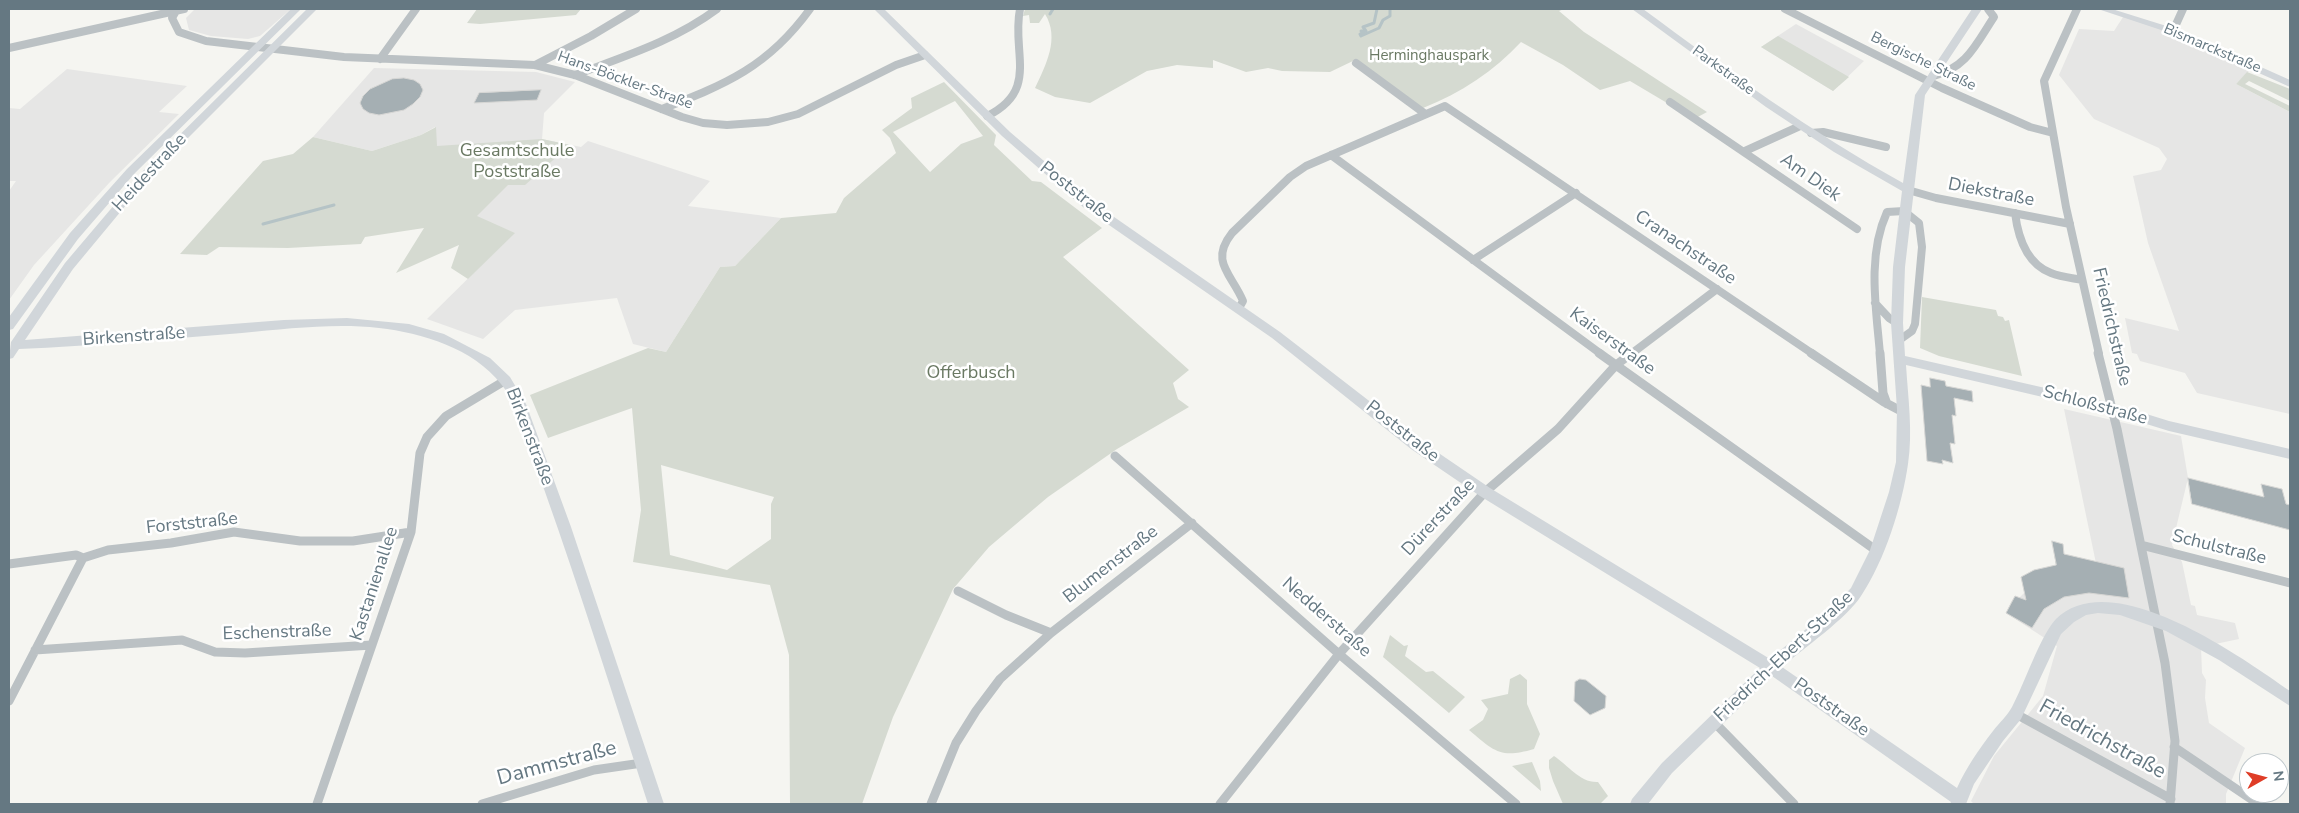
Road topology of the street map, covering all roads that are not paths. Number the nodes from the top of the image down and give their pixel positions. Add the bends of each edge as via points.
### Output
1 (184, 9) edge
2 (296, 9) edge
3 (312, 9) edge
4 (416, 9) edge
5 (636, 9) edge
6 (717, 9) edge
7 (810, 9) edge
8 (879, 9) edge
9 (1020, 9) edge
10 (1637, 9) edge
11 (1785, 9) edge
12 (1977, 9) edge
13 (1988, 9) edge
14 (2077, 9) edge
15 (2103, 9) edge
16 (2183, 9) edge
17 (176, 11) junction
18 (2173, 31) junction
19 (257, 46) junction
20 (9, 48) edge
21 (271, 48) junction
22 (925, 55) junction
23 (380, 58) junction
24 (1356, 63) dead end
25 (535, 65) junction
26 (575, 75) junction
27 (1931, 78) junction
28 (2290, 84) edge
29 (1670, 102) dead end
30 (662, 109) junction
31 (1424, 113) junction
32 (987, 116) junction
33 (1800, 126) junction
34 (1811, 132) junction
35 (2053, 133) junction
36 (1886, 147) dead end
37 (1745, 151) junction
38 (1331, 155) junction
39 (1908, 190) junction
40 (1576, 193) junction
41 (1904, 211) junction
42 (2015, 213) junction
43 (2070, 224) junction
44 (1857, 229) dead end
45 (1474, 260) junction
46 (2082, 280) junction
47 (1717, 289) junction
48 (1875, 303) junction
49 (1239, 308) junction
50 (1897, 323) junction
51 (9, 326) edge
52 (1898, 341) junction
53 (11, 348) edge
54 (1900, 358) junction
55 (1616, 365) junction
56 (506, 380) junction
57 (1887, 404) junction
58 (2111, 408) junction
59 (1903, 412) junction
60 (2290, 454) edge
61 (1115, 456) dead end
62 (1485, 492) junction
63 (1192, 524) junction
64 (411, 532) junction
65 (2141, 545) junction
66 (1878, 552) junction
67 (83, 558) junction
68 (9, 564) edge
69 (2290, 583) edge
70 (958, 591) dead end
71 (2155, 621) junction
72 (1051, 633) junction
73 (372, 645) junction
74 (35, 650) junction
75 (1339, 654) junction
76 (1771, 667) junction
77 (2290, 699) edge
78 (9, 701) edge
79 (2016, 714) junction
80 (1714, 722) junction
81 (2174, 747) junction
82 (642, 763) junction
83 (2239, 791) edge
84 (2170, 802) edge
85 (1960, 803) edge
86 (317, 804) edge
87 (482, 804) edge
88 (656, 804) edge
89 (931, 804) edge
90 (1220, 804) edge
91 (1516, 804) edge
92 (1638, 804) edge
93 (1794, 804) edge

1 - 17 street
2 - 19 street, Heidestraße
3 - 21 street, Heidestraße
4 - 23 street
5 - 25 street
6 - 26 street via 666,41
7 - 30 street via 788,38 754,68 718,87
8 - 22 street, Poststraße
9 - 32 street via 1017,19 1022,76 1008,102
10 - 33 street, Parkstraße
11 - 27 street, Bergische Straße
12 - 27 street, Friedrich-Ebert-Straße
13 - 27 street via 1994,17 1966,60 1948,74
14 - 35 street, Friedrichstraße via 2044,81
15 - 18 street, Bismarckstraße
16 - 18 street
17 - 19 street, Hans-Böckler-Straße via 172,18 179,32 206,41
17 - 20 street via 133,16
18 - 28 street, Bismarckstraße
19 - 21 street, Hans-Böckler-Straße
19 - 51 street, Heidestraße via 131,171 74,236
21 - 23 street, Hans-Böckler-Straße
21 - 53 street, Heidestraße via 147,172 69,266
22 - 30 street, Hans-Böckler-Straße via 896,65 812,108 768,122 715,124
22 - 32 street, Poststraße
23 - 25 street, Hans-Böckler-Straße
24 - 31 street
25 - 26 street, Hans-Böckler-Straße
26 - 30 street, Hans-Böckler-Straße
27 - 35 street, Bergische Straße via 2030,127
27 - 39 street, Friedrich-Ebert-Straße via 1920,95
29 - 37 street, Am Diek
31 - 38 street
31 - 40 street, Cranachstraße via 1440,106 1451,108
32 - 49 street, Poststraße via 1041,167 1087,204
33 - 34 street, Parkstraße
33 - 37 street, Am Diek
34 - 36 street, Parkstraße
34 - 39 street, Parkstraße
35 - 43 street, Friedrichstraße
37 - 44 street, Am Diek
38 - 45 street, Kaiserstraße
38 - 49 street via 1290,177 1227,238 1220,261 1241,296 1243,301
39 - 41 street, Friedrich-Ebert-Straße
39 - 42 street, Diekstraße
40 - 45 street
40 - 47 street, Cranachstraße
41 - 48 street via 1887,212 1885,216 1878,241
41 - 50 street, Friedrich-Ebert-Straße
41 - 52 street via 1920,223 1922,247 1915,324 1912,331
42 - 43 street, Diekstraße
42 - 46 street via 2020,240 2040,268
43 - 46 street, Friedrichstraße
45 - 55 street, Kaiserstraße
46 - 58 street, Friedrichstraße
47 - 55 street, Dürerstraße
47 - 57 street, Cranachstraße
48 - 50 street
48 - 57 street via 1883,392
49 - 62 street, Poststraße via 1416,446
50 - 52 street, Friedrich-Ebert-Straße
52 - 54 street, Friedrich-Ebert-Straße
53 - 56 street, Birkenstraße via 297,324 365,322 429,333 449,340 486,362
54 - 58 street, Schloßstraße
54 - 59 street, Friedrich-Ebert-Straße
55 - 62 street, Dürerstraße via 1558,429
55 - 66 street, Kaiserstraße
56 - 64 street, Kastanienallee via 493,390 455,408 424,442
56 - 82 street, Birkenstraße via 520,404 564,527
57 - 59 street, Cranachstraße
58 - 60 street, Schloßstraße via 2169,426
58 - 65 street, Friedrichstraße
59 - 66 street, Friedrich-Ebert-Straße via 1902,462
61 - 63 street, Nedderstraße
62 - 75 street, Dürerstraße
62 - 76 street, Poststraße
63 - 72 street, Blumenstraße
63 - 75 street, Nedderstraße
64 - 67 street, Forststraße via 353,541 300,541 234,532 108,550
64 - 73 street, Kastanienallee
65 - 69 street, Schulstraße
65 - 71 street, Friedrichstraße
66 - 76 street, Friedrich-Ebert-Straße via 1858,587 1841,608
67 - 68 street, Forststraße via 76,555
67 - 74 street
70 - 72 street
71 - 77 street via 2212,648
71 - 79 street via 2109,608 2089,609 2073,615 2056,630
71 - 81 street, Friedrichstraße via 2165,663
72 - 89 street, Blumenstraße via 1000,679 976,711 956,743
73 - 74 street, Eschenstraße via 245,653 215,652 182,640
73 - 86 street, Kastanienallee
74 - 78 street
75 - 90 street, Dürerstraße
75 - 91 street, Nedderstraße
76 - 80 street, Friedrich-Ebert-Straße
76 - 85 street, Poststraße
79 - 84 street, Friedrichstraße
79 - 85 street via 1990,747
80 - 92 street, Friedrich-Ebert-Straße via 1667,768
80 - 93 street
81 - 83 street, Friedrichstraße
81 - 84 street, Friedrichstraße
82 - 87 street, Dammstraße via 594,770
82 - 88 street, Birkenstraße

